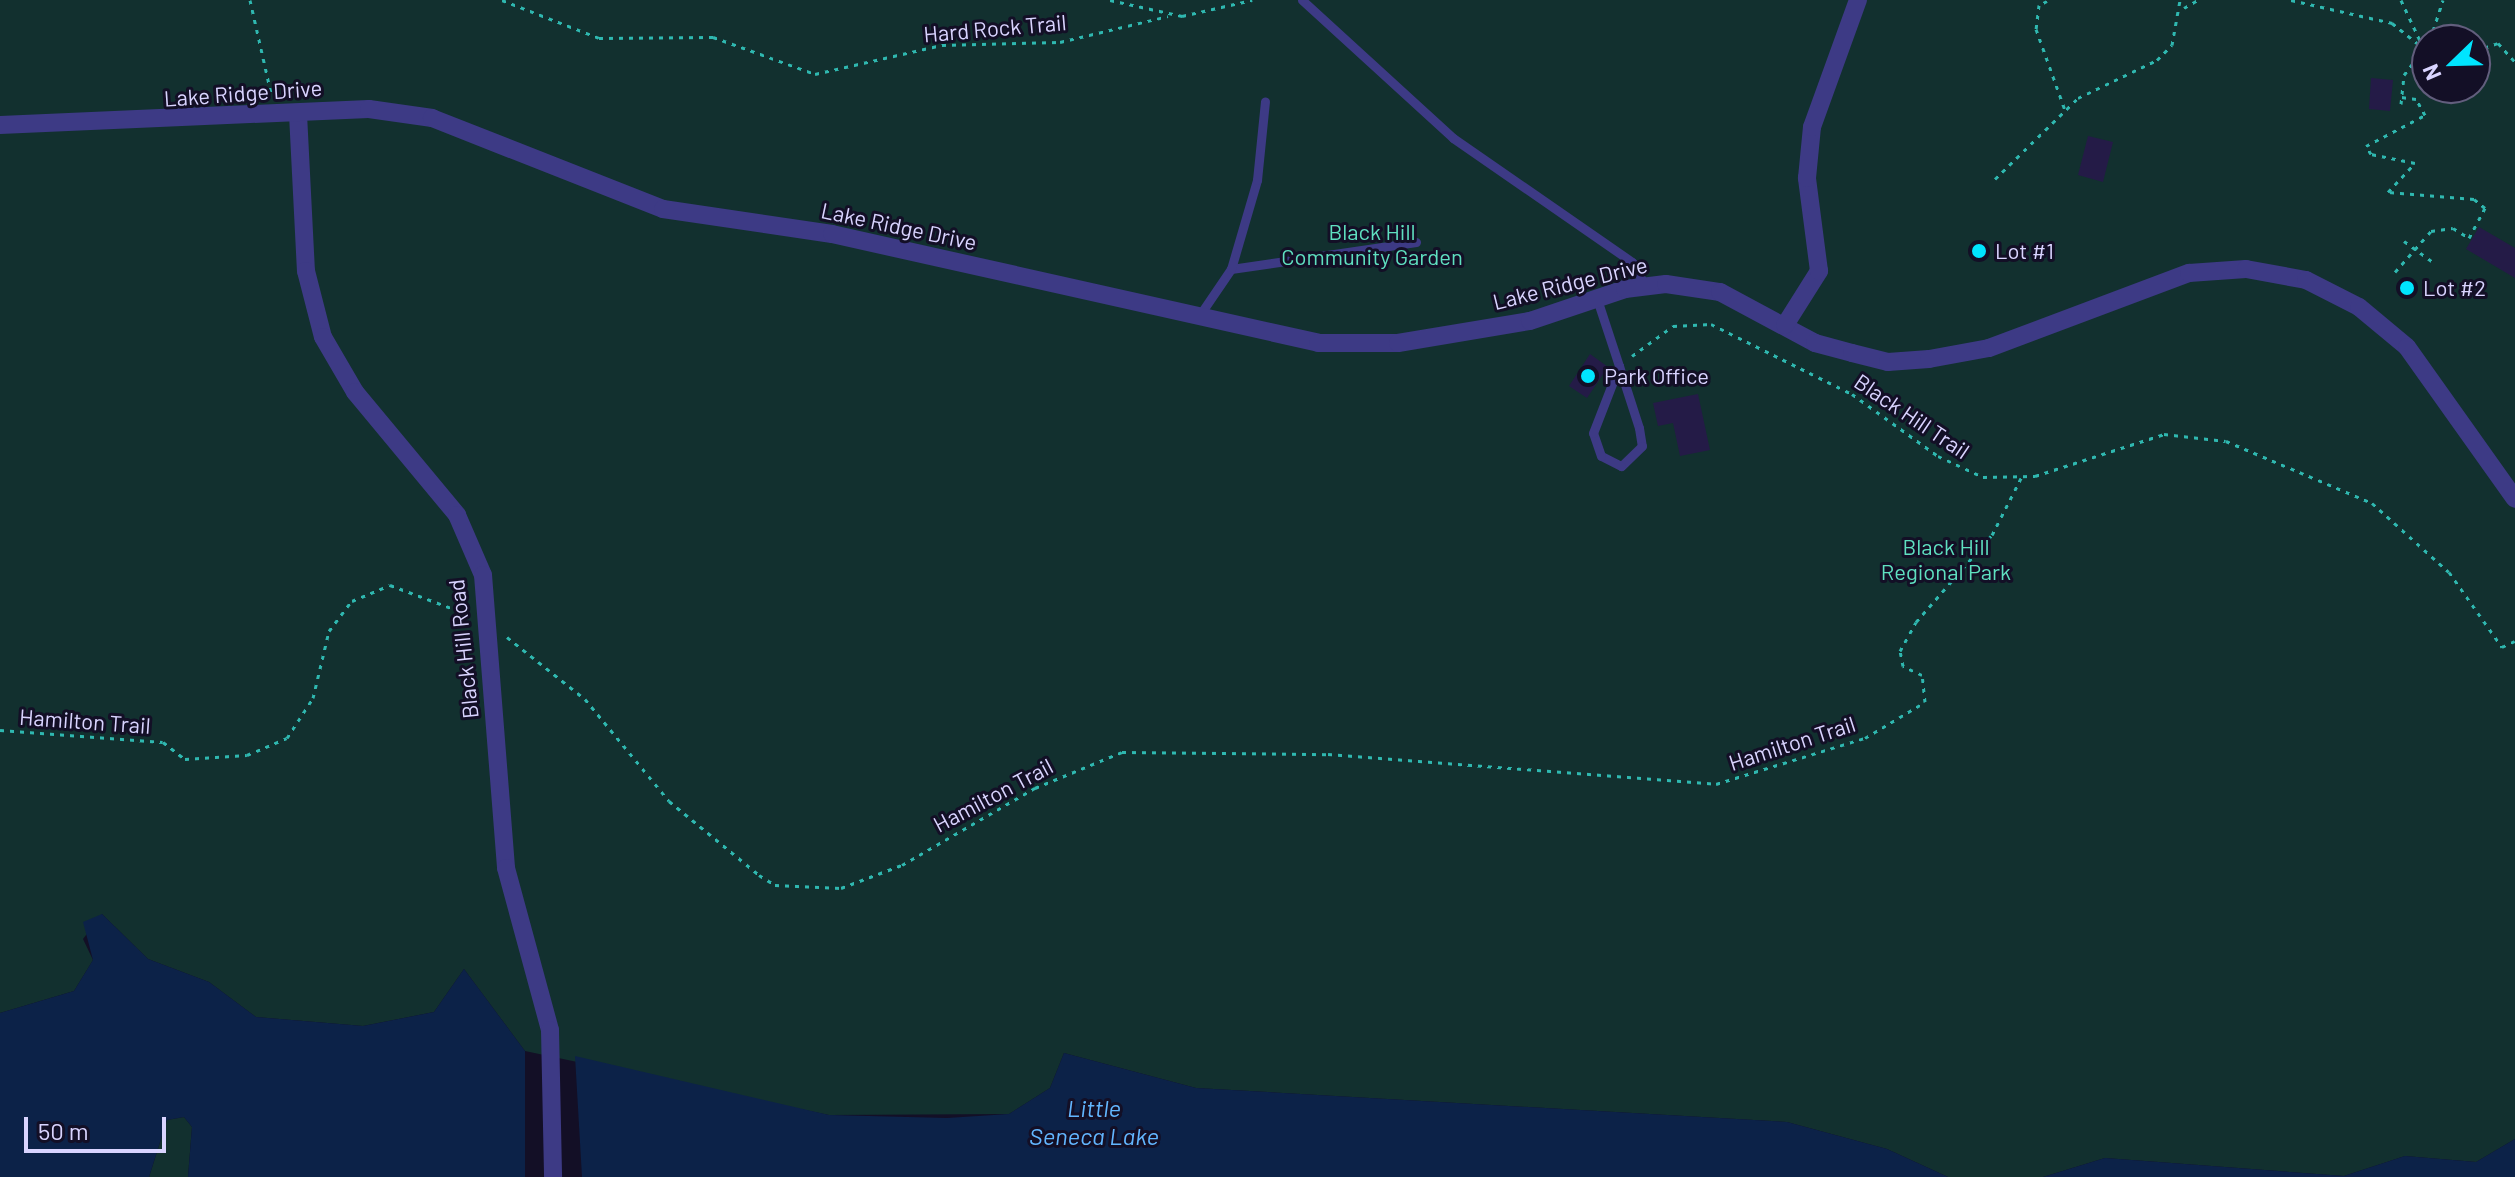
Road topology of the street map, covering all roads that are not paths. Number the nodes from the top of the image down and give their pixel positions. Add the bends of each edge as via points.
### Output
1 (1302, 0) edge
2 (1858, 0) edge
3 (1265, 101) dead end
4 (298, 114) junction
5 (0, 125) edge
6 (1416, 242) dead end
7 (1231, 269) junction
8 (1646, 287) junction
9 (1597, 299) junction
10 (1197, 319) junction
11 (1785, 325) junction
12 (1619, 366) junction
13 (2515, 499) edge
14 (553, 1177) edge

1 - 8 lane via 1453,138 1632,262
2 - 11 street via 1812,127 1807,178 1819,271
3 - 7 lane via 1257,180
4 - 5 street, Lake Ridge Drive
4 - 10 street, Lake Ridge Drive via 369,109 432,118 663,209 832,234
4 - 14 street, Black Hill Road via 306,271 323,337 355,392 457,515 483,575 506,868 550,1030
6 - 7 lane
7 - 10 lane
8 - 9 street, Lake Ridge Drive
8 - 11 street, Lake Ridge Drive via 1720,292
9 - 10 street, Lake Ridge Drive via 1530,321 1398,343 1277,338
9 - 12 lane
11 - 13 street, Lake Ridge Drive via 1864,356 1929,359 1989,348 2189,273 2246,269 2306,280 2359,307 2407,347
12 - 12 lane via 1642,446 1621,466 1601,456 1593,433

